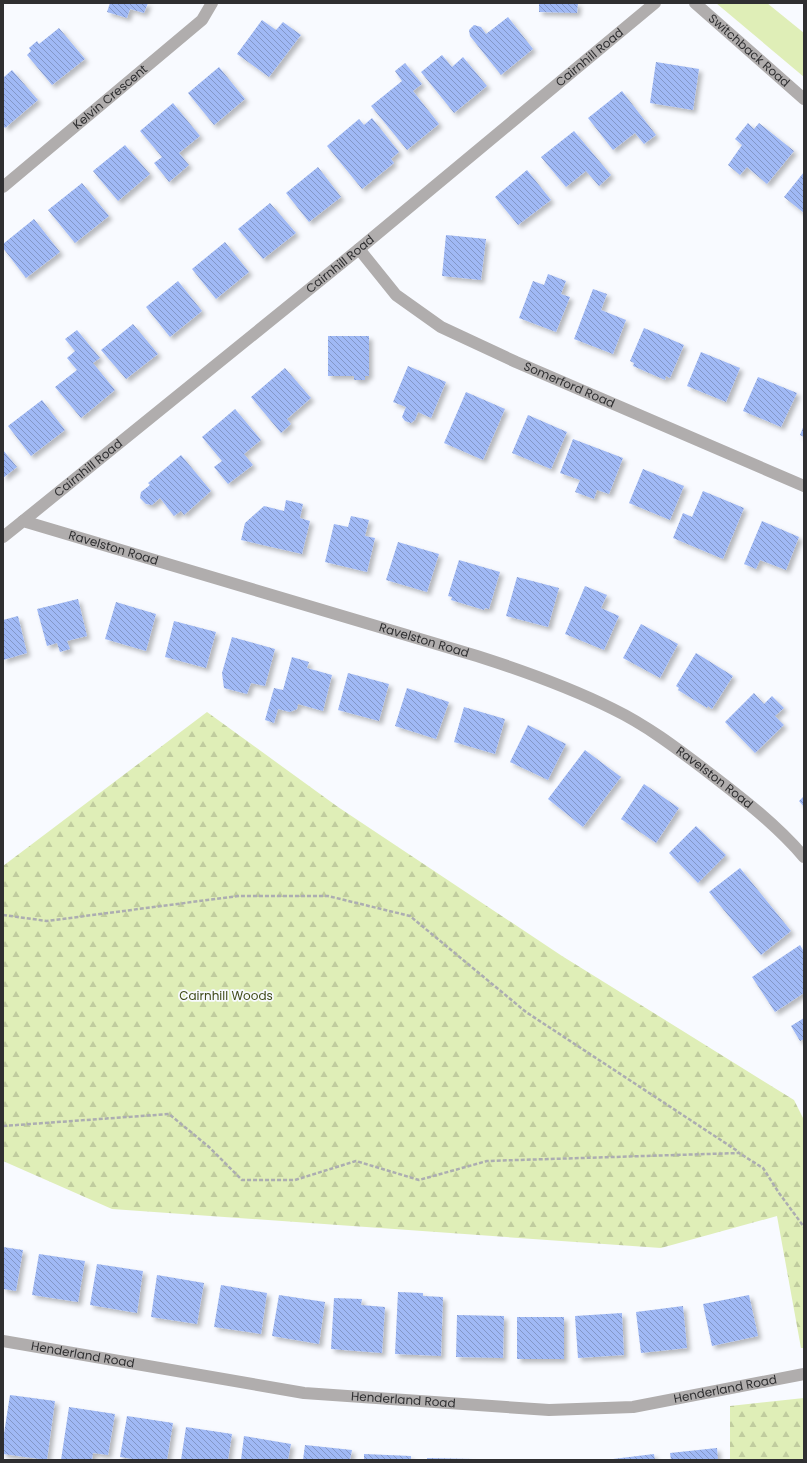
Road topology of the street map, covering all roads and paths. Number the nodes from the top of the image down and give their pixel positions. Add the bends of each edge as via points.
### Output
1 (212, 3) edge
2 (655, 3) edge
3 (695, 3) edge
4 (804, 99) edge
5 (3, 188) edge
6 (359, 249) junction
7 (804, 486) edge
8 (23, 521) junction
9 (3, 537) edge
10 (804, 857) edge
11 (3, 915) edge
12 (3, 1126) edge
13 (740, 1153) junction
14 (804, 1227) edge
15 (3, 1341) edge
16 (804, 1374) edge

1 - 5 street, Kelvin Crescent via 202,20
2 - 6 street, Cairnhill Road
3 - 4 street, Switchback Road
6 - 7 street, Somerford Road via 396,295 441,327
6 - 8 street, Cairnhill Road
8 - 9 street
8 - 10 street, Ravelston Road via 433,642 547,679 614,709 666,741 739,795 788,838
11 - 13 path via 47,921 238,896 328,896 410,916 526,1012
12 - 13 path via 169,1114 209,1147 242,1180 295,1180 356,1161 419,1180 487,1161
13 - 14 path via 763,1168
15 - 16 street, Henderland Road via 304,1393 549,1410 633,1406

